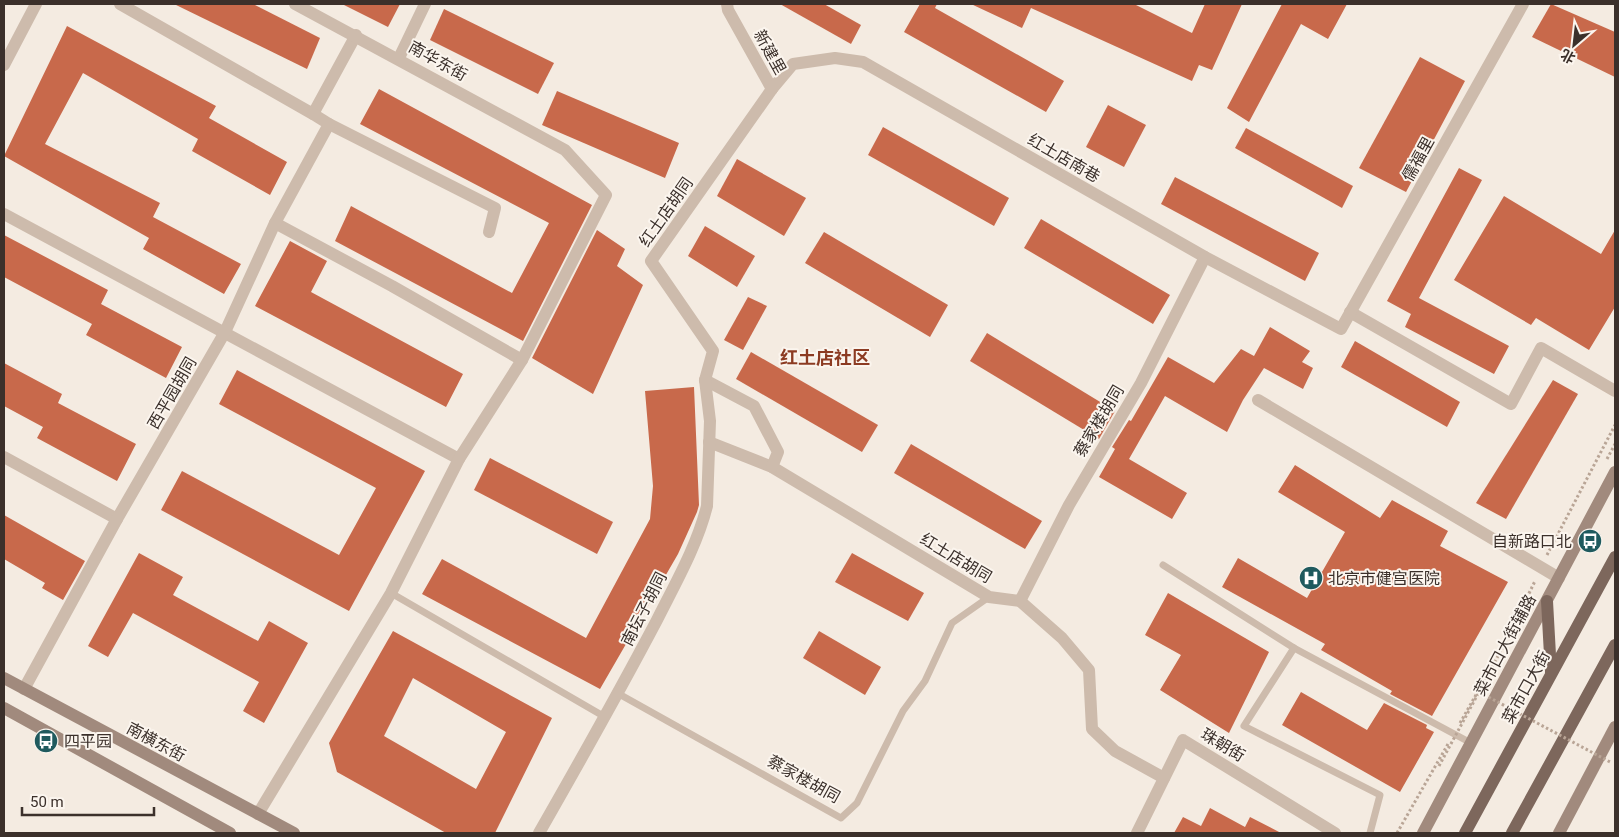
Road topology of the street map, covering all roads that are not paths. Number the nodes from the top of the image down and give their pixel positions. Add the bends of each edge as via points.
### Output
1 (36, 4) edge
2 (120, 4) edge
3 (295, 4) edge
4 (425, 4) edge
5 (728, 4) edge
6 (1524, 4) edge
7 (356, 35) junction
8 (398, 58) junction
9 (4, 65) edge
10 (772, 89) junction
11 (313, 114) junction
12 (330, 124) junction
13 (4, 214) edge
14 (275, 223) junction
15 (490, 232) dead end
16 (1205, 256) junction
17 (1350, 312) junction
18 (1341, 329) joint
19 (225, 332) junction
20 (522, 360) junction
21 (705, 380) junction
22 (1615, 391) edge
23 (1258, 400) dead end
24 (709, 442) junction
25 (4, 457) edge
26 (459, 460) junction
27 (772, 468) junction
28 (1615, 472) edge
29 (117, 519) junction
30 (1615, 557) edge
31 (1163, 565) dead end
32 (1559, 578) junction
33 (391, 593) junction
34 (989, 597) junction
35 (1020, 601) junction
36 (1547, 601) junction
37 (1615, 645) edge
38 (1294, 648) junction
39 (1551, 675) junction
40 (4, 678) edge
41 (24, 690) junction
42 (619, 694) junction
43 (4, 708) edge
44 (605, 717) junction
45 (1615, 727) edge
46 (1471, 743) junction
47 (1164, 778) junction
48 (258, 814) junction
49 (230, 833) edge
50 (294, 833) edge
51 (540, 833) edge
52 (1137, 833) edge
53 (1335, 833) edge
54 (1370, 833) edge
55 (1423, 833) edge
56 (1465, 833) edge
57 (1512, 833) edge
58 (1559, 833) edge

1 - 9 street
2 - 11 street
3 - 7 street, 南华东街
4 - 8 street
5 - 10 street, 新建里 via 728,10
6 - 17 street, 儒福里
7 - 8 street, 南华东街
7 - 11 street
8 - 20 street, 南华东街 via 565,150 606,195
10 - 16 street, 红土店南巷 via 793,64 835,58 863,62
10 - 21 street, 红土店胡同 via 651,261 714,352
11 - 12 street
12 - 14 street, 西平园胡同
12 - 15 street via 495,208
13 - 19 street
14 - 19 street, 西平园胡同
14 - 20 street
16 - 18 street, 红土店南巷
16 - 35 street, 蔡家楼胡同 via 1141,383 1069,505
17 - 18 street, 儒福里
17 - 22 street via 1511,404 1540,348
19 - 26 street
19 - 29 street, 西平园胡同
20 - 26 street
21 - 24 street, 南坛子胡同
21 - 27 street via 754,406 778,452
23 - 32 street
24 - 27 street, 红土店胡同
24 - 42 street, 南坛子胡同 via 704,519
25 - 29 street
26 - 33 street
27 - 34 street, 红土店胡同
28 - 32 main road, 菜市口大街辅路
29 - 41 street, 西平园胡同
30 - 39 main road, 菜市口大街
31 - 38 lane
32 - 36 main road, 菜市口大街辅路
33 - 44 lane
33 - 48 street
34 - 35 street, 红土店胡同
34 - 42 lane, 蔡家楼胡同 via 952,623 925,682 903,711 857,803 841,818
35 - 47 street via 1062,638 1089,670 1092,729 1115,750
36 - 39 main road
36 - 46 main road, 菜市口大街辅路
37 - 57 main road
38 - 46 lane
38 - 54 lane via 1244,726 1380,795
39 - 56 main road, 菜市口大街
40 - 41 main road, 南横东街
41 - 48 main road, 南横东街
42 - 44 street, 南坛子胡同
43 - 49 main road
44 - 51 street, 南坛子胡同
45 - 58 main road
46 - 55 main road, 菜市口大街辅路
47 - 52 street, 珠朝街
47 - 53 street, 珠朝街 via 1183,740
48 - 50 main road, 南横东街

